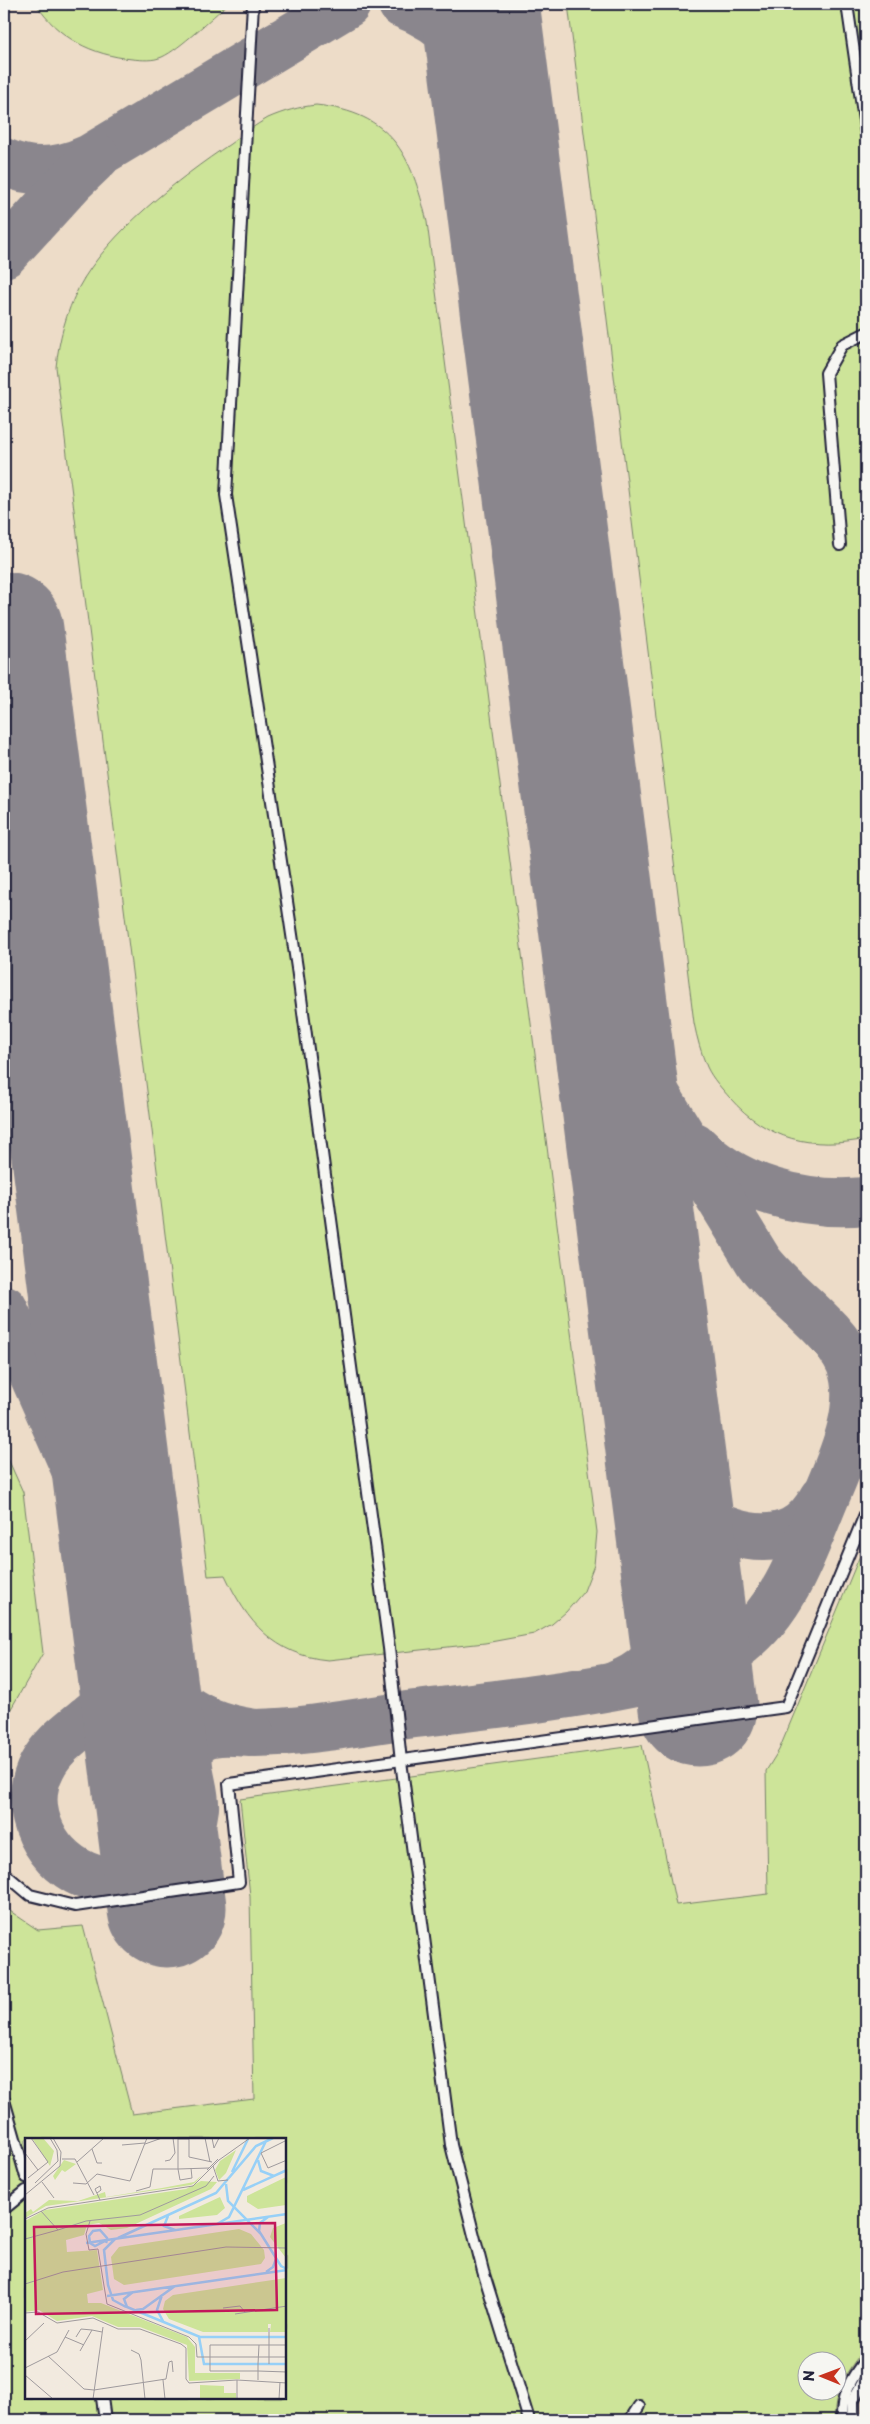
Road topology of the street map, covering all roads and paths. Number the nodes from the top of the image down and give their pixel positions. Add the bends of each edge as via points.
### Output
1 (253, 4) edge
2 (847, 4) edge
3 (866, 134) edge
4 (866, 333) edge
5 (840, 546) dead end
6 (866, 1512) edge
7 (401, 1761) junction
8 (4, 1873) edge
9 (4, 2100) edge
10 (25, 2174) edge
11 (25, 2192) edge
12 (4, 2209) edge
13 (866, 2359) edge
14 (866, 2377) edge
15 (102, 2399) edge
16 (638, 2406) dead end
17 (105, 2420) edge
18 (530, 2420) edge
19 (630, 2420) edge
20 (842, 2420) edge
21 (852, 2420) edge

1 - 7 lane via 226,495 300,988 388,1638
2 - 3 lane
4 - 5 lane via 842,345 826,373
6 - 7 lane via 786,1707
7 - 8 lane via 229,1784 239,1882 75,1906 30,1895
7 - 18 lane via 451,2145 483,2271
9 - 10 lane
11 - 12 lane
13 - 20 lane via 846,2391
14 - 21 lane via 854,2400
15 - 17 lane
16 - 19 lane

